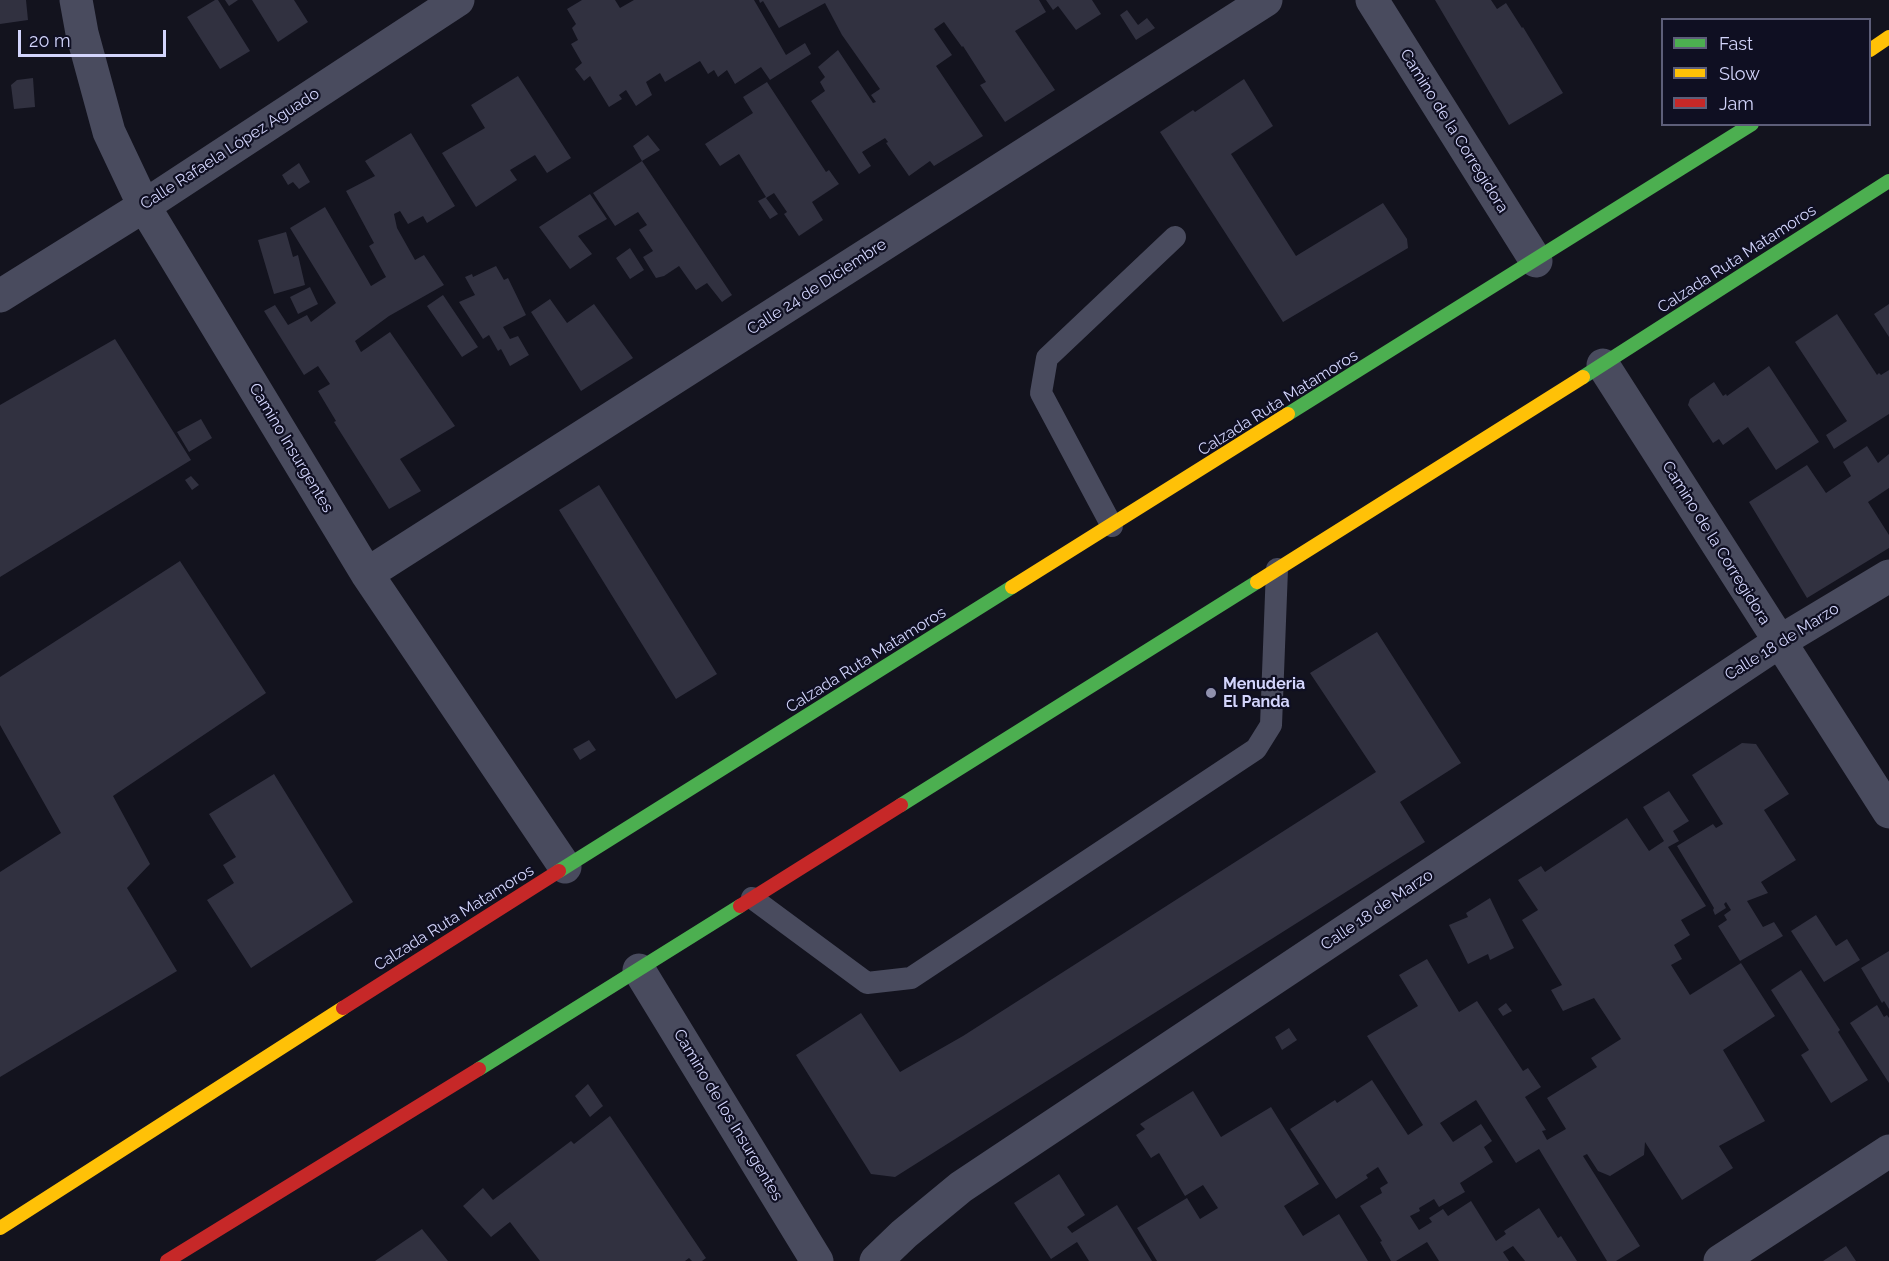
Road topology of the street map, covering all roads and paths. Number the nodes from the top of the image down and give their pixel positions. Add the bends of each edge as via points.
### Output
1 (76, 0) edge
2 (458, 0) edge
3 (1266, 0) edge
4 (1372, 0) edge
5 (1889, 37) edge
6 (1871, 49) edge
7 (1749, 126) edge
8 (1889, 181) edge
9 (144, 206) junction
10 (1175, 237) dead end
11 (1536, 261) junction
12 (0, 296) edge
13 (1603, 365) junction
14 (1112, 526) junction
15 (1277, 569) junction
16 (367, 574) junction
17 (1889, 576) edge
18 (1779, 642) junction
19 (1889, 812) edge
20 (565, 867) junction
21 (752, 898) junction
22 (639, 970) junction
23 (1889, 1151) edge
24 (41, 1200) junction
25 (10, 1206) dead end
26 (0, 1228) edge
27 (167, 1261) edge
28 (817, 1261) edge
29 (876, 1261) edge
30 (1720, 1261) edge

1 - 9 street, Camino Insurgentes via 109,132
2 - 9 street, Calle Rafaela López Aguado
3 - 16 street, Calle 24 de Diciembre
4 - 11 street, Camino de la Corregidora
5 - 6 main road
7 - 11 main road, Calzada Ruta Matamoros
8 - 13 main road, Calzada Ruta Matamoros
9 - 12 street, Calle Rafaela López Aguado
9 - 16 street, Camino Insurgentes
10 - 14 lane via 1047,358 1041,393
11 - 14 main road, Calzada Ruta Matamoros
13 - 15 main road, Calzada Ruta Matamoros
13 - 18 street, Camino de la Corregidora
14 - 20 main road, Calzada Ruta Matamoros
15 - 21 main road, Calzada Ruta Matamoros
15 - 21 lane via 1271,725 1256,748 911,978 867,983
16 - 20 street, Camino Insurgentes
17 - 18 street, Calle 18 de Marzo
18 - 19 street, Camino de la Corregidora
18 - 29 street, Calle 18 de Marzo via 961,1187
20 - 24 main road, Calzada Ruta Matamoros
21 - 22 main road, Calzada Ruta Matamoros
22 - 27 main road, Calzada Ruta Matamoros
22 - 28 street, Camino de los Insurgentes
23 - 30 street
24 - 25 main road
24 - 26 main road, Calzada Ruta Matamoros

